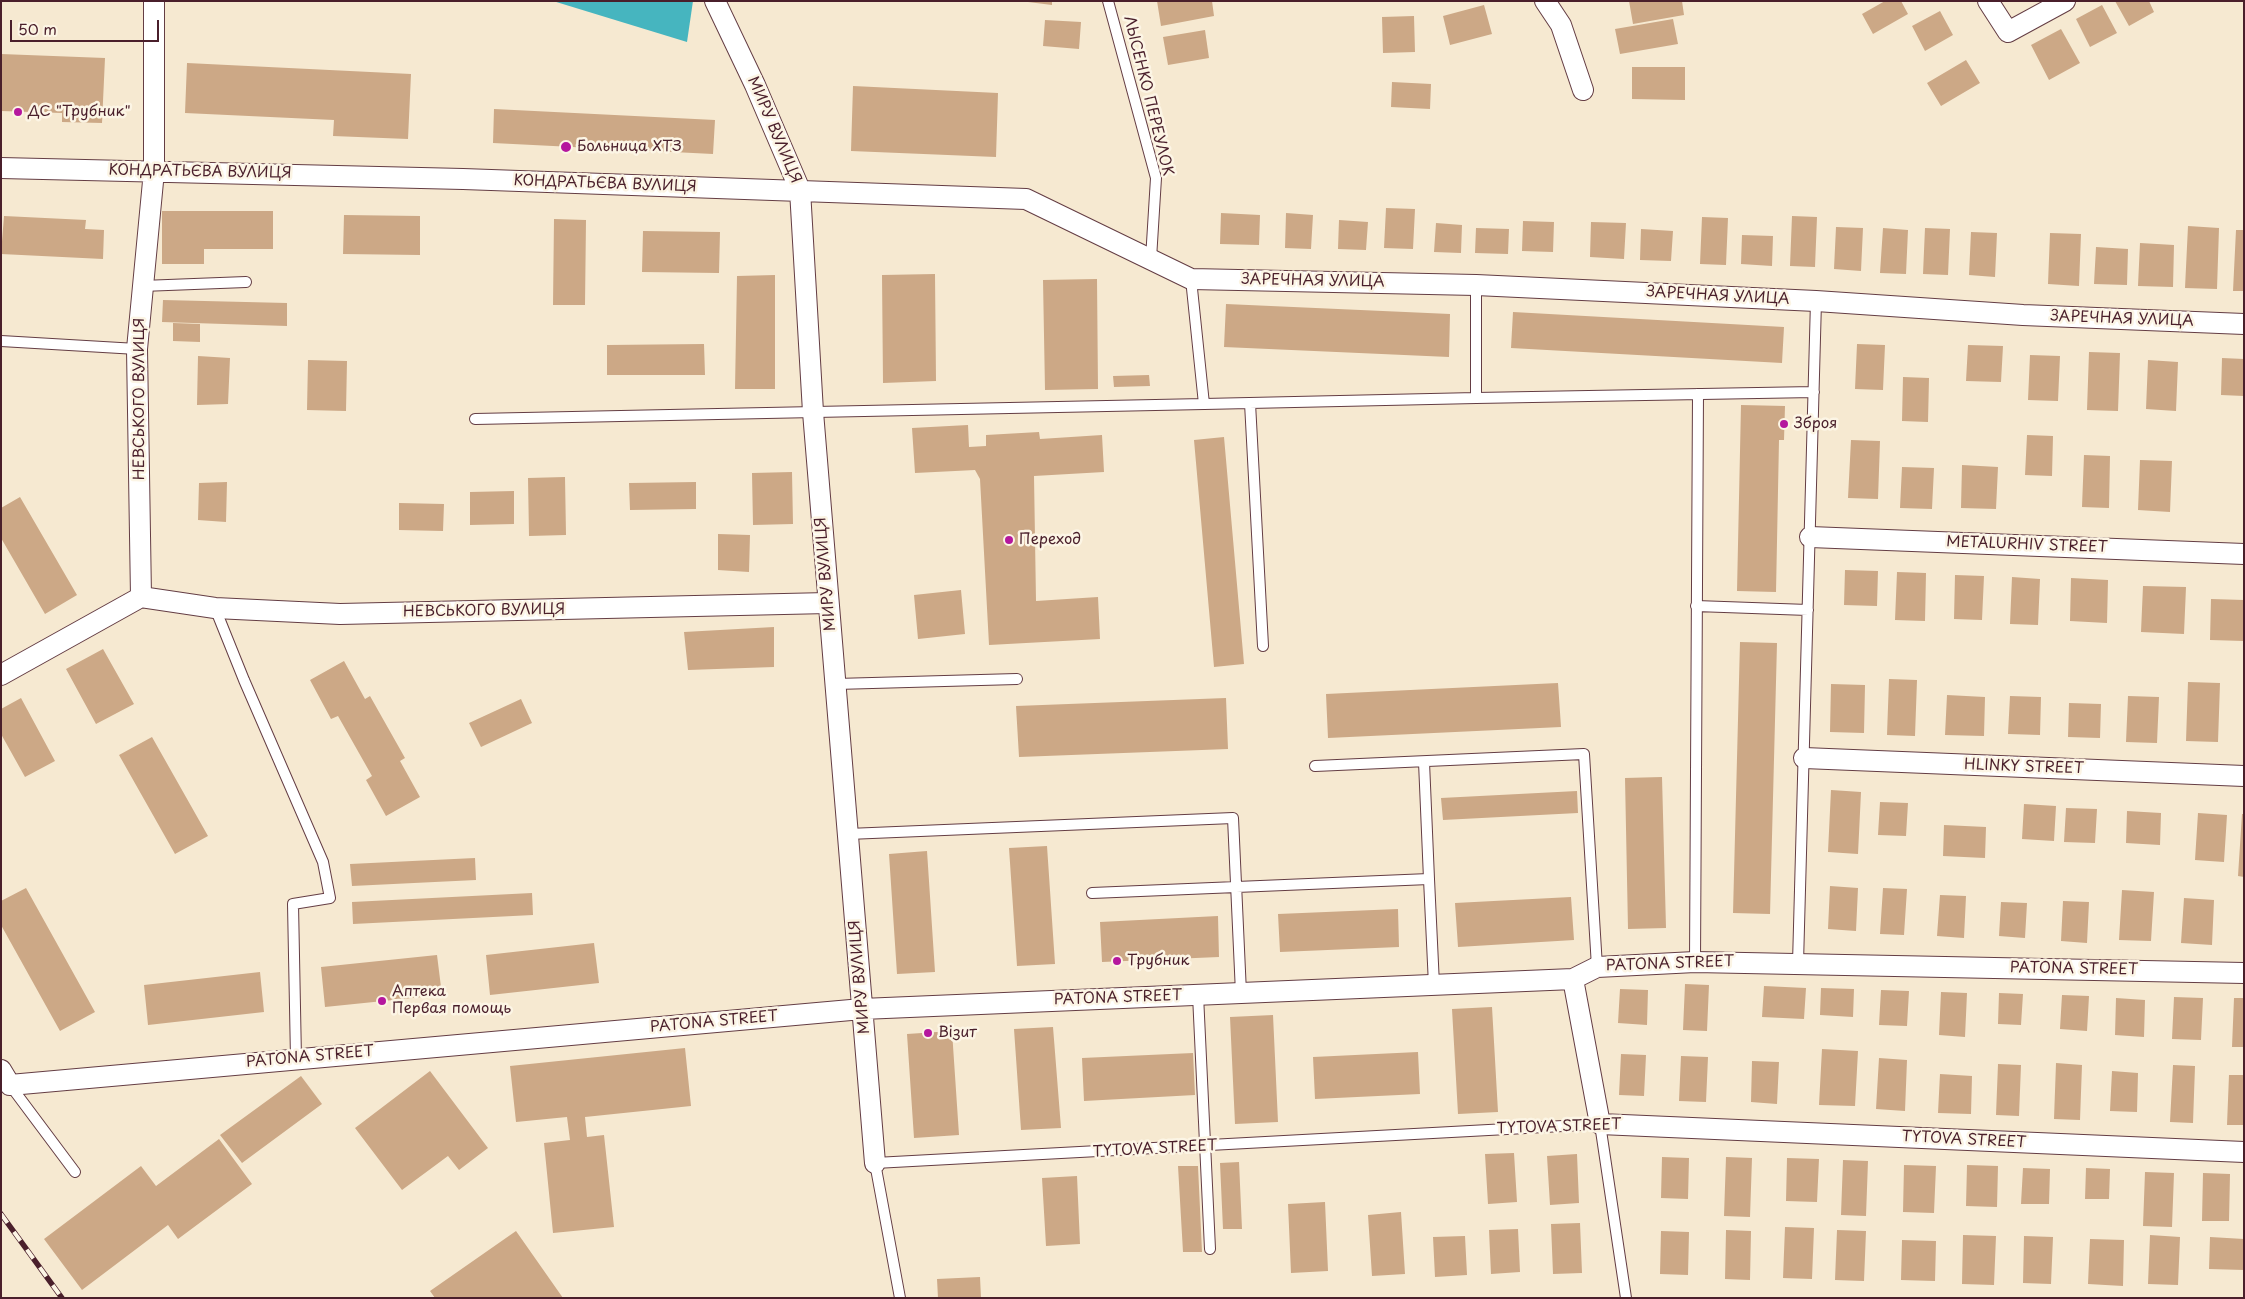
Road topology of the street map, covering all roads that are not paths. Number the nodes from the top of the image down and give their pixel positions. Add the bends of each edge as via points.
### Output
1 (154, 1) edge
2 (715, 1) edge
3 (1108, 1) edge
4 (1545, 1) edge
5 (1988, 1) edge
6 (2065, 1) edge
7 (1583, 90) dead end
8 (1, 168) edge
9 (154, 171) junction
10 (800, 190) junction
11 (1151, 259) junction
12 (1191, 279) junction
13 (246, 282) dead end
14 (1476, 285) junction
15 (142, 286) junction
16 (1816, 301) junction
17 (2244, 324) edge
18 (1, 341) edge
19 (137, 349) junction
20 (1814, 392) junction
21 (1698, 394) junction
22 (1476, 398) junction
23 (1250, 403) junction
24 (1204, 404) junction
25 (814, 412) junction
26 (475, 419) dead end
27 (1810, 536) junction
28 (2244, 554) edge
29 (141, 597) junction
30 (828, 603) junction
31 (1696, 606) junction
32 (216, 608) junction
33 (1808, 610) junction
34 (1262, 646) dead end
35 (1, 675) edge
36 (1017, 679) dead end
37 (836, 684) junction
38 (1804, 758) junction
39 (1424, 762) junction
40 (1315, 766) dead end
41 (2244, 776) edge
42 (848, 834) junction
43 (1429, 879) junction
44 (1236, 887) junction
45 (1092, 893) dead end
46 (1695, 962) junction
47 (1798, 963) junction
48 (1596, 967) junction
49 (2244, 973) edge
50 (1573, 979) junction
51 (1434, 985) junction
52 (1241, 993) junction
53 (1198, 995) junction
54 (862, 1009) junction
55 (296, 1059) junction
56 (5, 1077) edge
57 (1600, 1124) junction
58 (1204, 1146) junction
59 (2244, 1152) edge
60 (875, 1163) junction
61 (75, 1172) dead end
62 (1210, 1249) dead end
63 (900, 1298) edge
64 (1626, 1298) edge

1 - 9 street, НЕВСЬКОГО ВУЛИЦЯ
2 - 10 street, МИРУ ВУЛИЦЯ
3 - 11 lane, ЛЫСЕНКО ПЕРЕУЛОК via 1156,178
4 - 7 street via 1561,25
5 - 6 street via 2008,32
8 - 9 street, КОНДРАТЬЄВА ВУЛИЦЯ
9 - 10 street, КОНДРАТЬЄВА ВУЛИЦЯ
9 - 15 street, НЕВСЬКОГО ВУЛИЦЯ
10 - 11 street, КОНДРАТЬЄВА ВУЛИЦЯ via 1026,199
10 - 25 street, МИРУ ВУЛИЦЯ
11 - 12 street, КОНДРАТЬЄВА ВУЛИЦЯ
12 - 14 street, ЗАРЕЧНАЯ УЛИЦА
12 - 24 lane
13 - 15 lane
14 - 16 street, ЗАРЕЧНАЯ УЛИЦА
14 - 22 lane
15 - 19 street, НЕВСЬКОГО ВУЛИЦЯ
16 - 17 street, ЗАРЕЧНАЯ УЛИЦА via 2023,315
16 - 20 lane
18 - 19 lane
19 - 29 street, НЕВСЬКОГО ВУЛИЦЯ
20 - 21 lane
20 - 27 lane
21 - 22 lane
21 - 31 lane
22 - 23 lane
23 - 24 lane
23 - 34 lane
24 - 25 lane
25 - 26 lane
25 - 30 street, МИРУ ВУЛИЦЯ
27 - 28 street, METALURHIV STREET
27 - 33 lane
29 - 32 street, НЕВСЬКОГО ВУЛИЦЯ
29 - 35 street
30 - 32 street, НЕВСЬКОГО ВУЛИЦЯ via 340,614
30 - 37 street, МИРУ ВУЛИЦЯ
31 - 33 lane
31 - 46 lane
32 - 55 lane via 323,862 330,898 293,904
33 - 38 lane
36 - 37 lane
37 - 42 street, МИРУ ВУЛИЦЯ
38 - 41 street, HLINKY STREET
38 - 47 lane
39 - 40 lane
39 - 43 lane
39 - 48 lane via 1584,754
42 - 44 lane via 1234,818
42 - 54 street, МИРУ ВУЛИЦЯ
43 - 44 lane
43 - 51 lane
44 - 45 lane
44 - 52 lane
46 - 47 street, PATONA STREET
46 - 48 street, PATONA STREET
47 - 49 street, PATONA STREET
48 - 50 street, PATONA STREET
50 - 51 street, PATONA STREET
50 - 57 street
51 - 52 street, PATONA STREET
52 - 53 street, PATONA STREET
53 - 54 street, PATONA STREET
53 - 58 lane
54 - 55 street, PATONA STREET
54 - 60 street, МИРУ ВУЛИЦЯ
55 - 56 street, PATONA STREET
56 - 61 lane
57 - 58 lane, TYTOVA STREET
57 - 59 street, TYTOVA STREET
57 - 64 lane
58 - 60 lane, TYTOVA STREET
58 - 62 lane
60 - 63 lane

